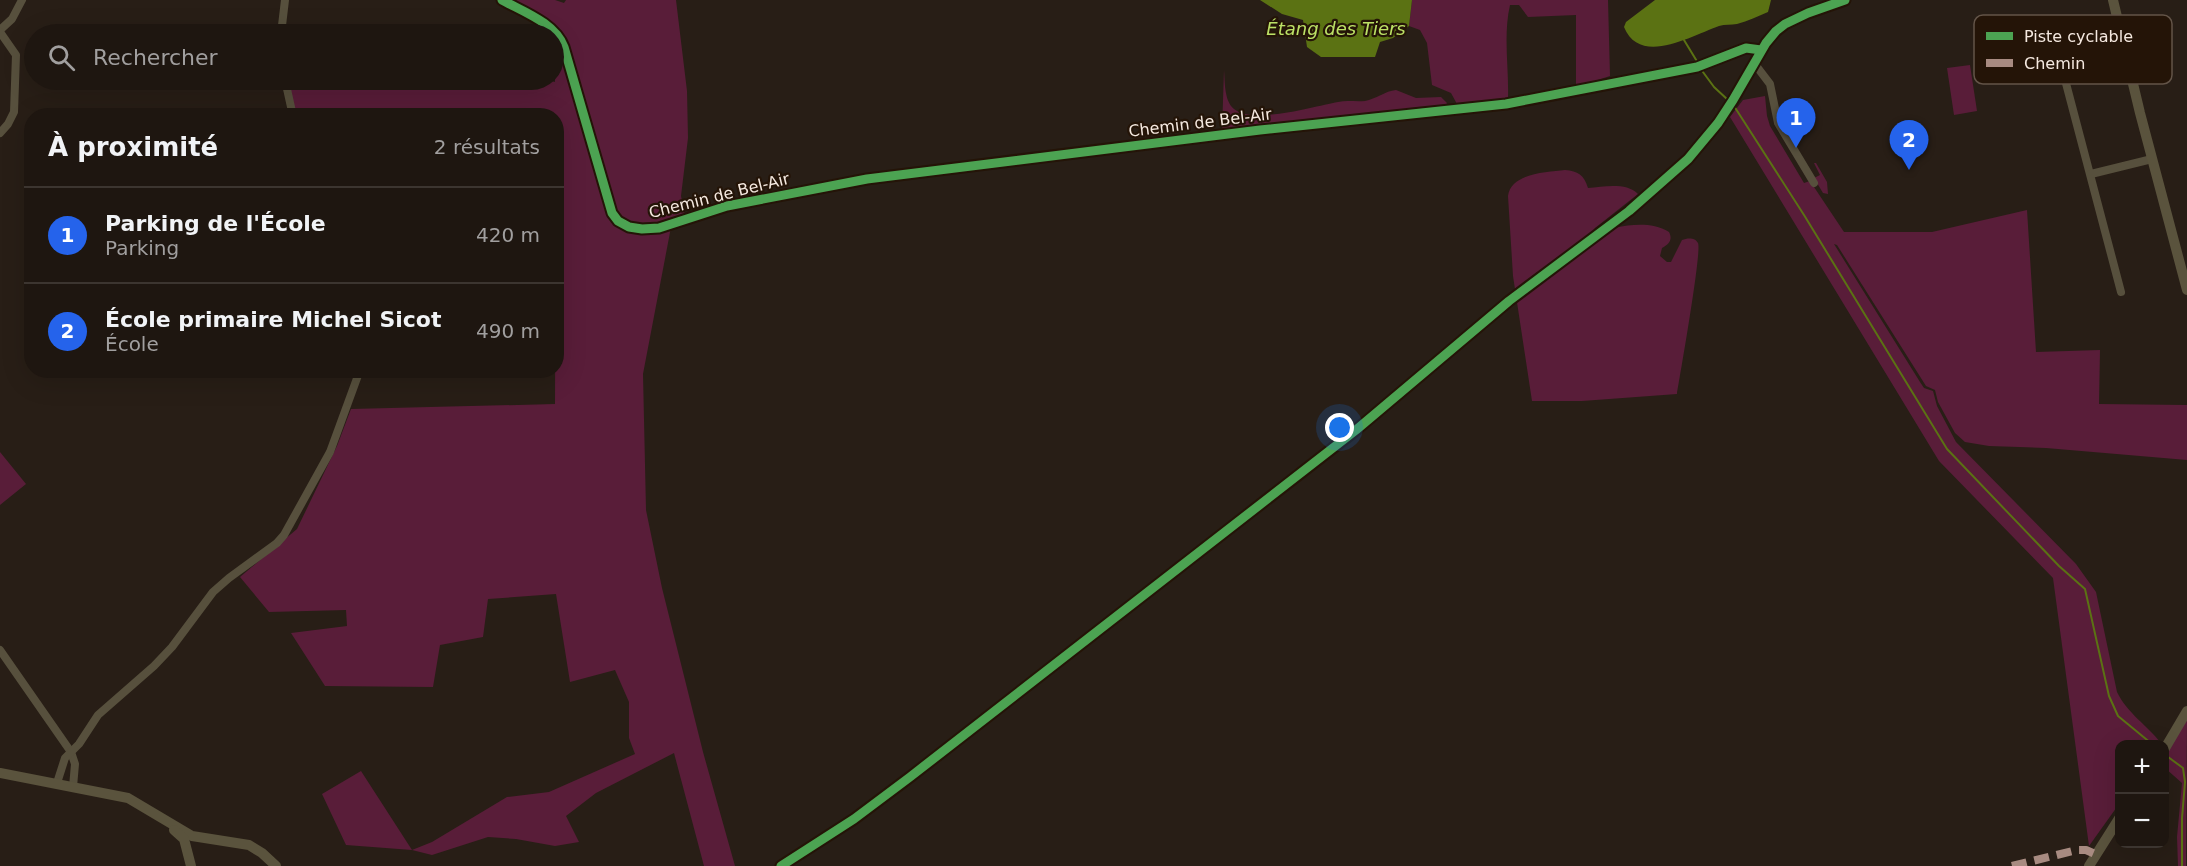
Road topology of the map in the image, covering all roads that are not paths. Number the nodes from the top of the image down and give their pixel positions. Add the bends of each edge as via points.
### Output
1 (22, 0) edge
2 (285, 0) edge
3 (502, 0) edge
4 (1845, 0) edge
5 (1851, 0) edge
6 (2113, 0) edge
7 (2117, 15) edge
8 (282, 24) edge
9 (545, 24) edge
10 (0, 31) edge
11 (564, 49) edge
12 (1761, 50) junction
13 (1754, 63) junction
14 (2066, 84) edge
15 (2134, 84) edge
16 (287, 90) edge
17 (291, 108) edge
18 (0, 133) edge
19 (2152, 159) junction
20 (2091, 174) junction
21 (1814, 183) dead end
22 (625, 225) tunnel mouth
23 (642, 229) tunnel mouth
24 (2187, 290) edge
25 (2121, 292) dead end
26 (357, 378) edge
27 (0, 650) edge
28 (2187, 711) edge
29 (2169, 742) edge
30 (71, 752) junction
31 (0, 773) edge
32 (57, 783) junction
33 (73, 787) junction
34 (2115, 825) edge
35 (191, 841) junction
36 (190, 866) edge
37 (276, 866) edge
38 (781, 866) edge
39 (2089, 866) edge

1 - 10 street
2 - 8 street
3 - 9 street
4 - 12 street via 1785,24
5 - 12 street via 1785,29
6 - 7 street
10 - 18 street via 16,55 14,112
11 - 22 street via 610,209
12 - 13 street
12 - 23 street, Chemin de Bel-Air via 1746,48 1701,66 1506,104 867,179 743,202 664,227
13 - 21 street via 1770,84 1778,123
13 - 38 street via 1731,103 1688,159 1629,210 1509,301 1356,430 884,796
14 - 20 street
15 - 19 street
16 - 17 street
19 - 20 street
19 - 24 street
20 - 25 street
26 - 30 street via 330,452 284,535 213,592 172,647 98,715
27 - 30 street
28 - 29 street
30 - 32 street via 63,761
30 - 33 street via 75,765
31 - 32 street
32 - 33 street
33 - 35 street via 118,796
34 - 39 street
35 - 36 street
35 - 37 street via 249,845

